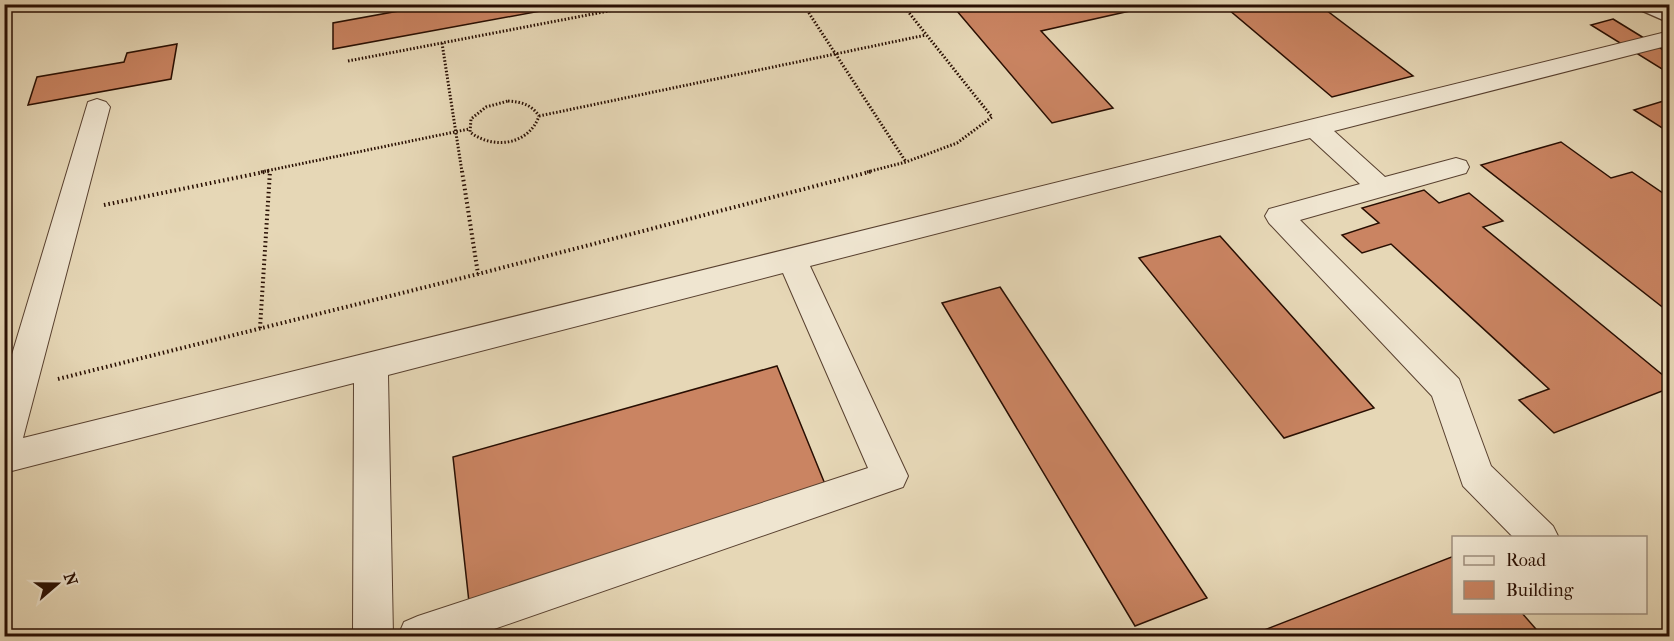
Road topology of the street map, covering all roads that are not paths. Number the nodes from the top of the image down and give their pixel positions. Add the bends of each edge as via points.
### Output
1 (1646, 4) edge
2 (1670, 16) edge
3 (1670, 38) edge
4 (97, 107) dead end
5 (1315, 128) junction
6 (1456, 167) dead end
7 (1380, 188) junction
8 (792, 260) junction
9 (371, 366) junction
10 (4, 443) edge
11 (4, 458) edge
12 (1539, 536) edge
13 (374, 636) edge
14 (418, 636) edge

1 - 2 street
3 - 5 street
4 - 10 street
5 - 7 street
5 - 8 street
6 - 7 street
7 - 12 street via 1279,216 1447,389 1476,475
8 - 9 street
8 - 14 street via 890,476
9 - 11 street
9 - 13 street

